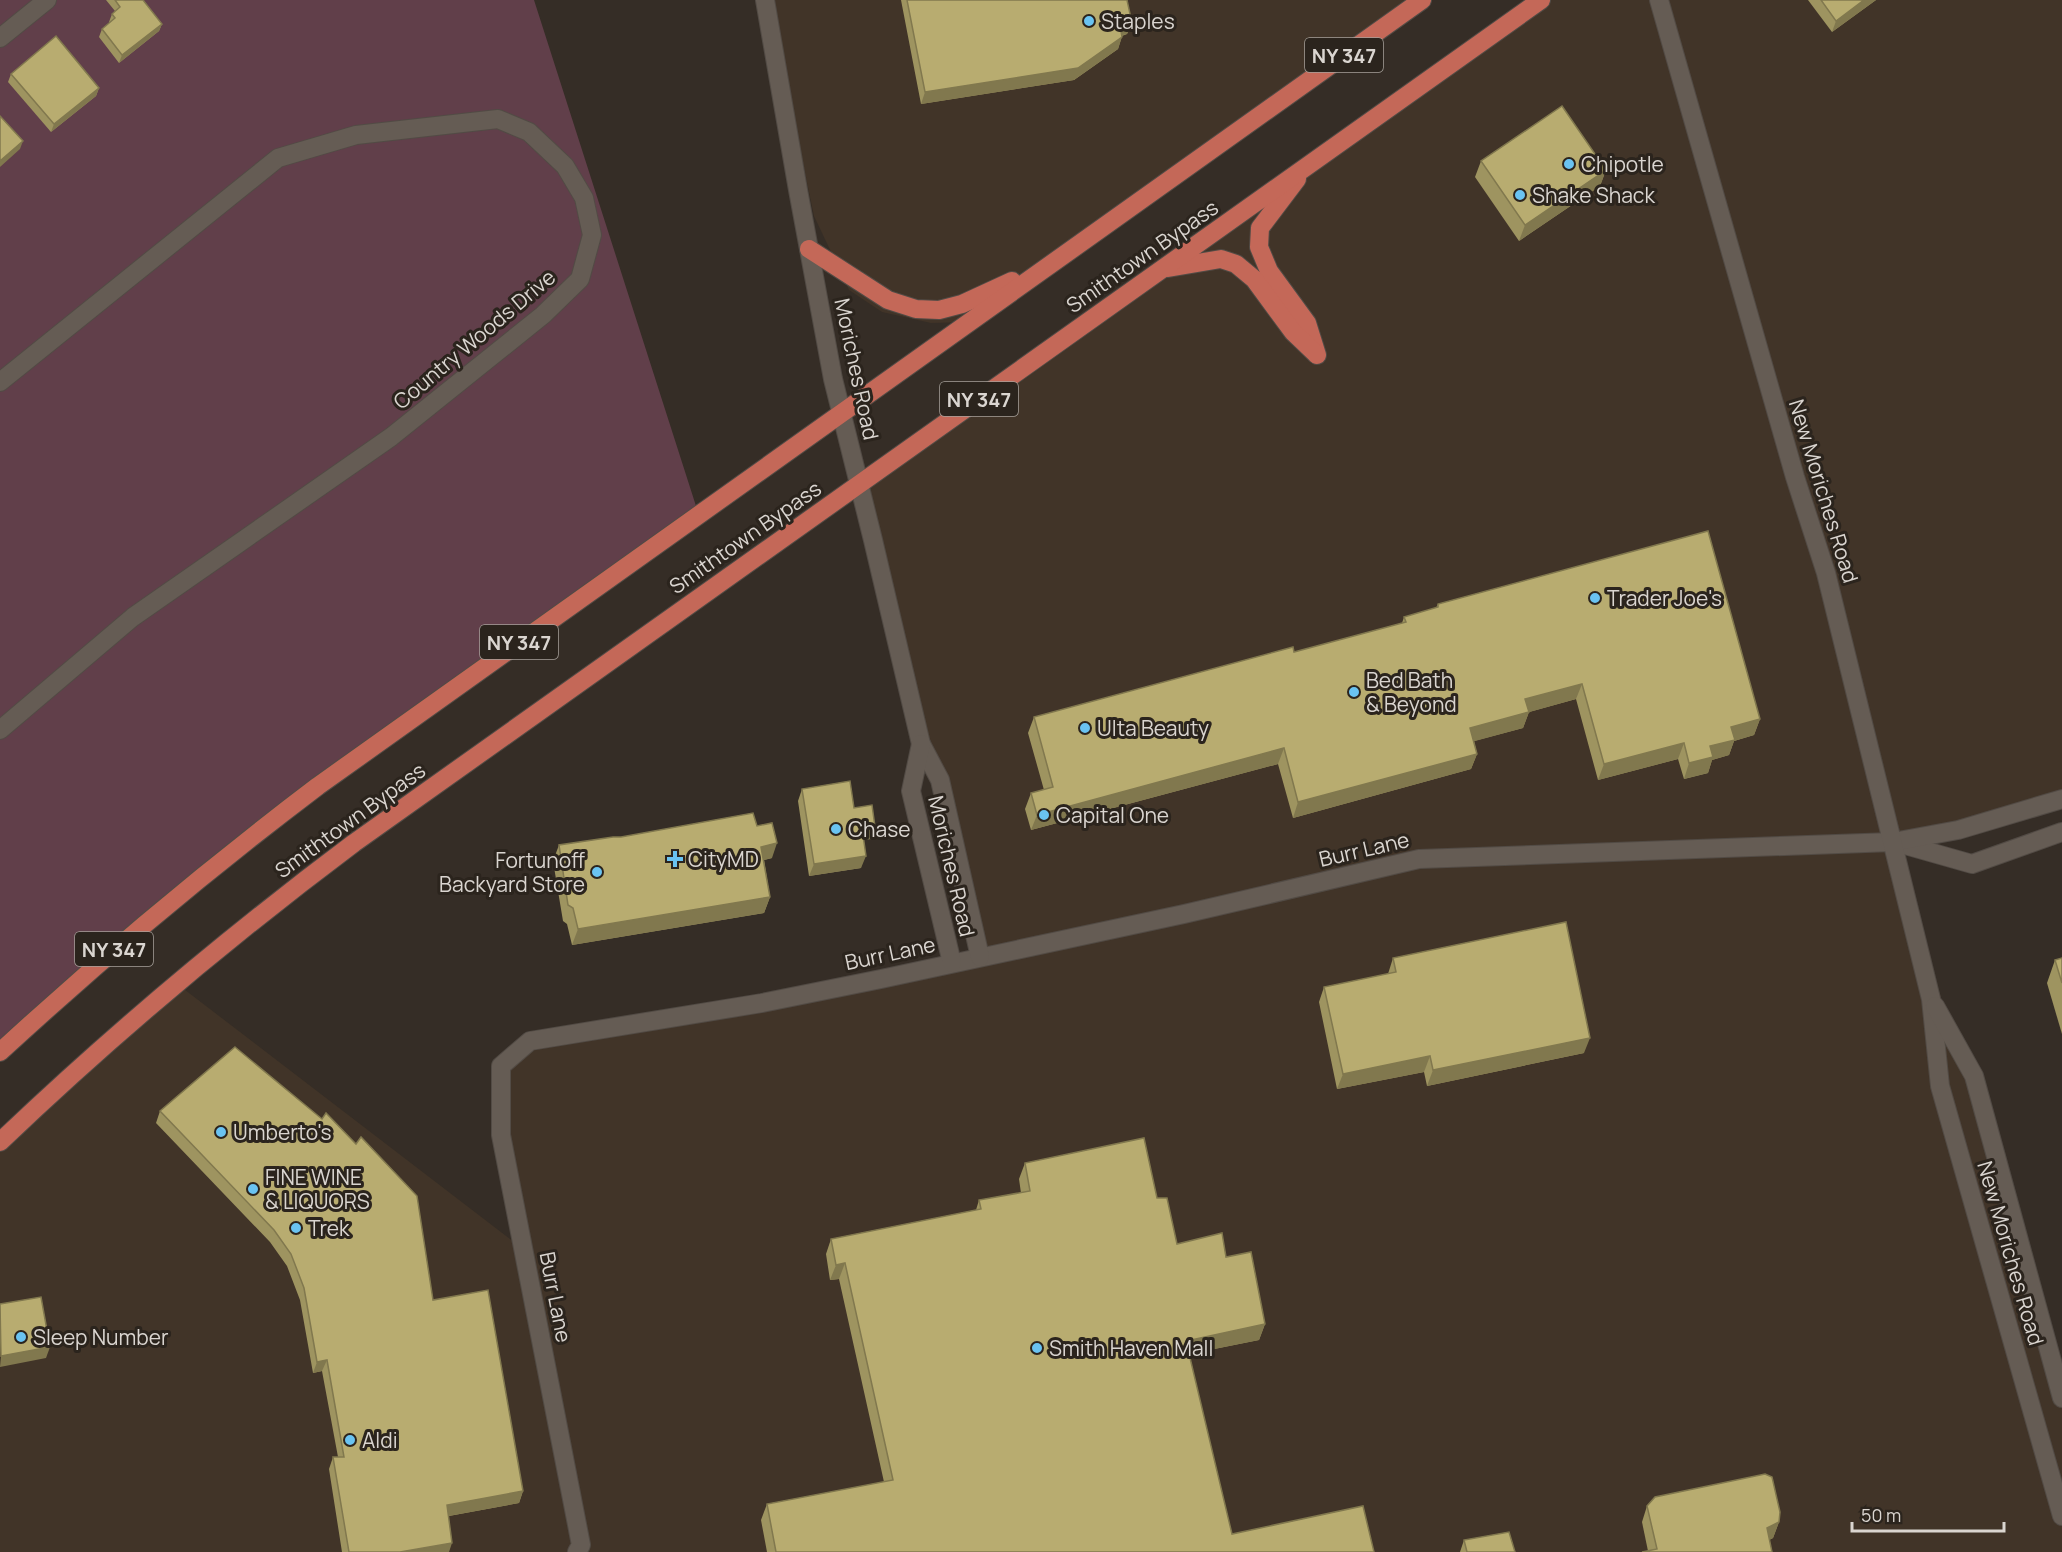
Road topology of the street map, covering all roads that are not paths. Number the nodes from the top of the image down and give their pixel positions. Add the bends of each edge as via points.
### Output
1 (47, 0) edge
2 (765, 0) edge
3 (1422, 0) edge
4 (1541, 0) edge
5 (1659, 0) edge
6 (0, 38) edge
7 (1308, 165) junction
8 (809, 249) junction
9 (1056, 260) junction
10 (1160, 270) junction
11 (0, 382) edge
12 (842, 413) junction
13 (859, 484) junction
14 (0, 730) edge
15 (921, 744) junction
16 (2062, 799) edge
17 (2062, 832) edge
18 (1893, 842) junction
19 (980, 957) junction
20 (952, 963) junction
21 (1931, 999) junction
22 (0, 1052) edge
23 (0, 1142) edge
24 (2062, 1398) edge
25 (2062, 1516) edge
26 (577, 1552) edge

1 - 6 street
2 - 8 street, Moriches Road
3 - 9 highway, NY 347
4 - 7 highway, Smithtown Bypass / NY 347
5 - 18 street, New Moriches Road via 1826,573
7 - 10 highway, Smithtown Bypass / NY 347
7 - 10 highway via 1260,228 1258,241 1269,271 1307,323 1317,356 1293,332 1254,279 1236,264 1221,259
8 - 9 highway via 888,300 928,310 962,304
8 - 12 street, Moriches Road
9 - 12 highway, NY 347
10 - 13 highway, Smithtown Bypass / NY 347
11 - 14 street, Country Woods Drive via 278,158 356,135 498,119 529,132 565,166 584,198 592,235 580,279 543,315 391,437 133,617
12 - 13 street, Moriches Road
12 - 22 highway, NY 347 via 276,817 148,919
13 - 15 street, Moriches Road
13 - 23 highway, Smithtown Bypass / NY 347 via 294,889 123,1028
15 - 19 street, Moriches Road via 940,780
15 - 20 street, Moriches Road via 911,791
16 - 18 street via 1958,830
17 - 18 street via 1972,864
18 - 19 street, Burr Lane via 1419,859
18 - 21 street, New Moriches Road
19 - 20 street, Burr Lane
20 - 26 street, Burr Lane via 762,1003 530,1041 501,1066 501,1135 581,1545
21 - 24 street, New Moriches Road via 1974,1076
21 - 25 street, New Moriches Road via 1940,1086

